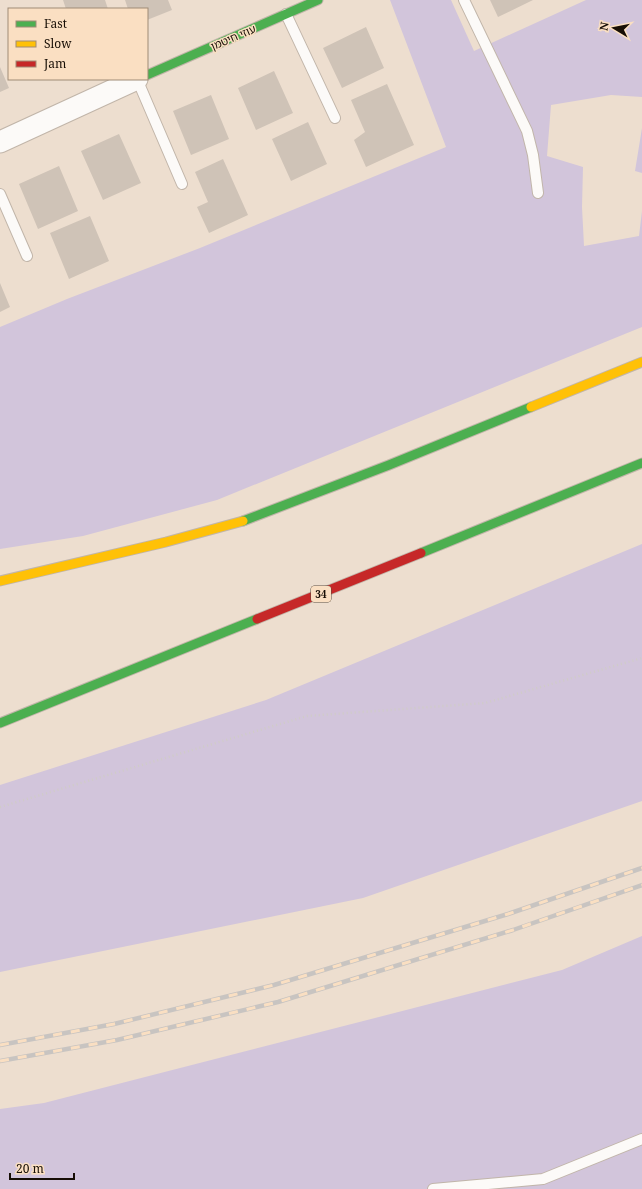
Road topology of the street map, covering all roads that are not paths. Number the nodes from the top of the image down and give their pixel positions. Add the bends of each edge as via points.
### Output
1 (318, 0) edge
2 (464, 0) edge
3 (286, 14) junction
4 (148, 75) edge
5 (135, 80) edge
6 (137, 80) edge
7 (335, 118) dead end
8 (0, 142) edge
9 (182, 184) dead end
10 (538, 193) dead end
11 (0, 194) edge
12 (27, 256) dead end
13 (642, 362) edge
14 (642, 463) edge
15 (0, 582) edge
16 (0, 723) edge
17 (642, 1138) edge
18 (433, 1189) edge

1 - 3 main road, עוזי חיטמן
2 - 10 lane via 527,131
3 - 4 main road, עוזי חיטמן
3 - 7 lane
5 - 8 street
6 - 9 lane
11 - 12 lane
13 - 15 main road via 389,466 239,522
14 - 16 main road, 34
17 - 18 lane via 543,1179

